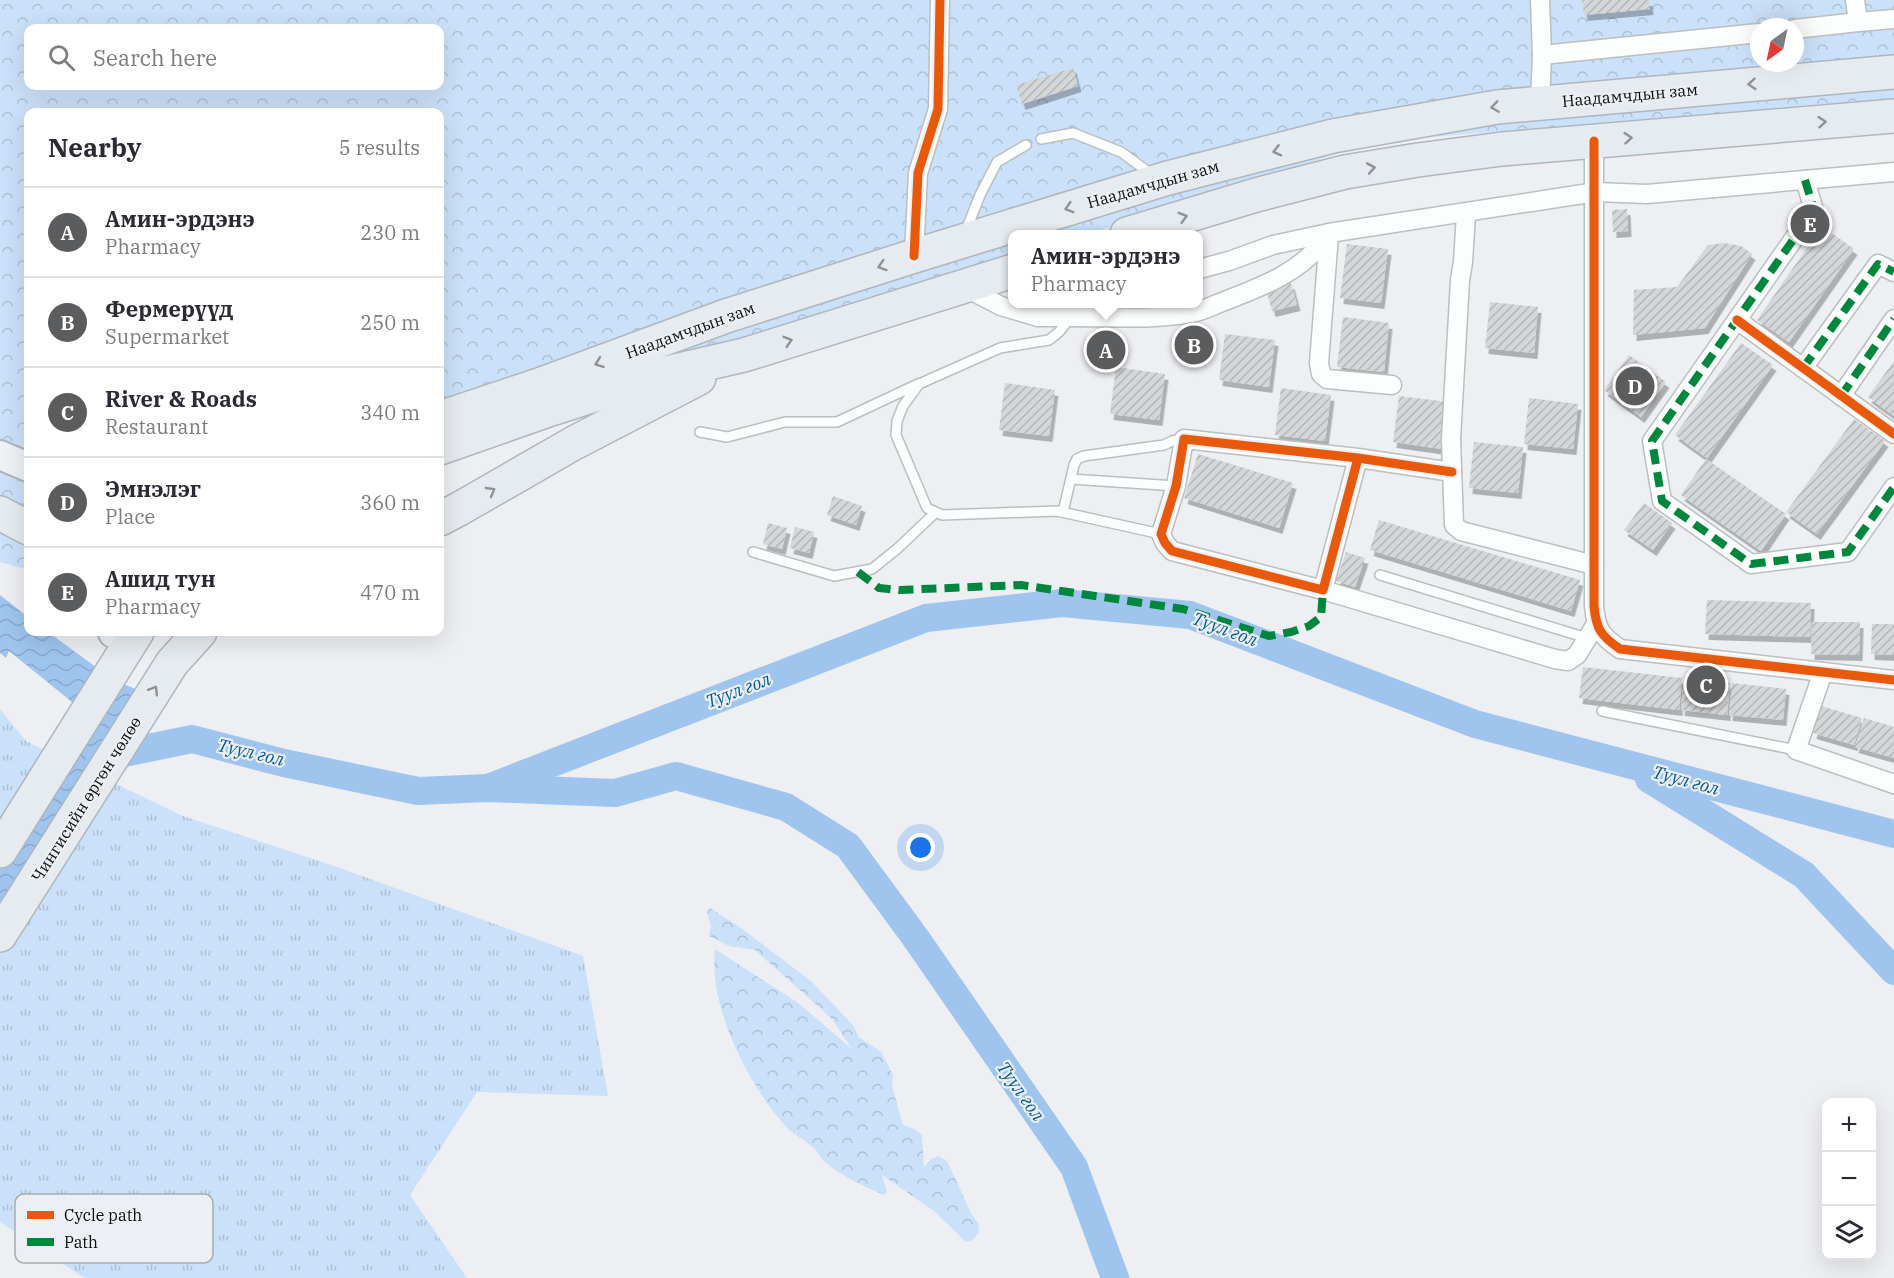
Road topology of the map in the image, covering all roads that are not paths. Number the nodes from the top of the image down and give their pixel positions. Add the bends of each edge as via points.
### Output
1 (940, 0) edge
2 (1540, 0) edge
3 (1856, 0) edge
4 (1894, 19) edge
5 (1858, 22) junction
6 (1804, 28) edge
7 (1750, 34) edge
8 (1542, 55) junction
9 (1894, 72) edge
10 (1540, 103) junction
11 (1894, 116) edge
12 (1041, 139) dead end
13 (1594, 141) junction
14 (1026, 145) dead end
15 (1894, 172) edge
16 (1161, 180) junction
17 (1805, 180) junction
18 (1596, 192) junction
19 (1466, 214) junction
20 (1140, 230) edge
21 (1329, 234) junction
22 (961, 241) junction
23 (914, 256) junction
24 (1203, 268) edge
25 (1894, 272) edge
26 (1008, 274) edge
27 (964, 287) junction
28 (1085, 308) edge
29 (1071, 317) junction
30 (1894, 319) edge
31 (1737, 320) junction
32 (744, 355) junction
33 (1803, 368) junction
34 (919, 384) junction
35 (1392, 385) dead end
36 (1841, 396) junction
37 (550, 409) junction
38 (444, 417) edge
39 (700, 432) dead end
40 (1894, 434) edge
41 (444, 439) edge
42 (1184, 439) junction
43 (444, 447) edge
44 (0, 453) edge
45 (24, 456) edge
46 (1358, 458) junction
47 (24, 465) edge
48 (1452, 472) junction
49 (1071, 479) junction
50 (1176, 486) junction
51 (1894, 487) edge
52 (1063, 512) junction
53 (0, 513) edge
54 (934, 513) junction
55 (444, 517) edge
56 (24, 526) edge
57 (1161, 534) junction
58 (753, 552) dead end
59 (1594, 565) junction
60 (1380, 575) dead end
61 (1323, 590) junction
62 (1592, 631) junction
63 (120, 636) edge
64 (120, 636) edge
65 (196, 636) edge
66 (1823, 672) junction
67 (1894, 680) edge
68 (1602, 711) dead end
69 (1796, 750) junction
70 (1894, 784) edge
71 (0, 813) edge
72 (0, 851) edge
73 (0, 935) edge

1 - 23 street via 938,110 918,173
2 - 8 street
3 - 5 street
4 - 5 street
5 - 6 street
7 - 8 street
8 - 10 street
9 -> 10 highway, Наадамчдын зам
10 -> 16 highway, Наадамчдын зам via 1334,136
13 -> 11 highway
12 - 16 lane via 1073,133 1121,152
13 - 18 street
20 -> 13 highway via 1345,172 1502,149
14 - 22 lane via 997,162
15 - 17 street
16 -> 22 highway, Наадамчдын зам
17 - 18 street via 1647,194
17 - 31 street via 1814,210
18 - 19 street
18 - 59 street
19 - 21 street
19 - 48 street
21 - 24 street via 1273,244
21 - 29 street via 1308,260 1262,288 1192,313
21 - 35 street via 1321,374 1328,379
22 - 23 highway, Наадамчдын зам
23 -> 38 highway, Наадамчдын зам via 726,316
25 - 33 street via 1878,264
26 - 27 highway, Наадамчдын зам
27 - 29 street via 1014,311 1038,317
32 -> 27 highway, Наадамчдын зам
28 - 29 street
29 - 34 lane via 1049,340 1000,348
30 - 36 street
31 - 33 street
31 - 51 street via 1652,441 1662,501 1750,564 1848,552
32 - 37 highway, Наадамчдын зам via 653,376
55 -> 32 highway via 574,443
33 - 36 street
34 - 39 lane via 837,422 785,422 727,437
34 - 54 lane via 903,406 896,435 927,508
36 - 40 street
37 - 41 highway
37 - 43 highway, Наадамчдын зам
42 - 46 street
42 - 49 lane via 1084,456 1077,459
42 - 50 street
44 - 45 main road
44 - 47 main road
46 - 48 street
46 - 61 street
48 - 59 street via 1454,525 1461,531
49 - 50 lane
49 - 52 lane
50 - 57 street
52 - 54 lane
52 - 57 lane
53 - 56 highway
54 - 58 lane via 872,570 834,576
57 - 61 street via 1172,550
59 - 62 street
60 - 62 lane
61 - 62 street via 1568,661 1577,655
62 - 66 street via 1620,649
63 - 71 highway
64 - 72 highway
73 -> 65 highway, Чингисийн өргөн чөлөө via 172,663
66 - 67 street
66 - 69 street
68 - 69 lane
69 - 70 street

